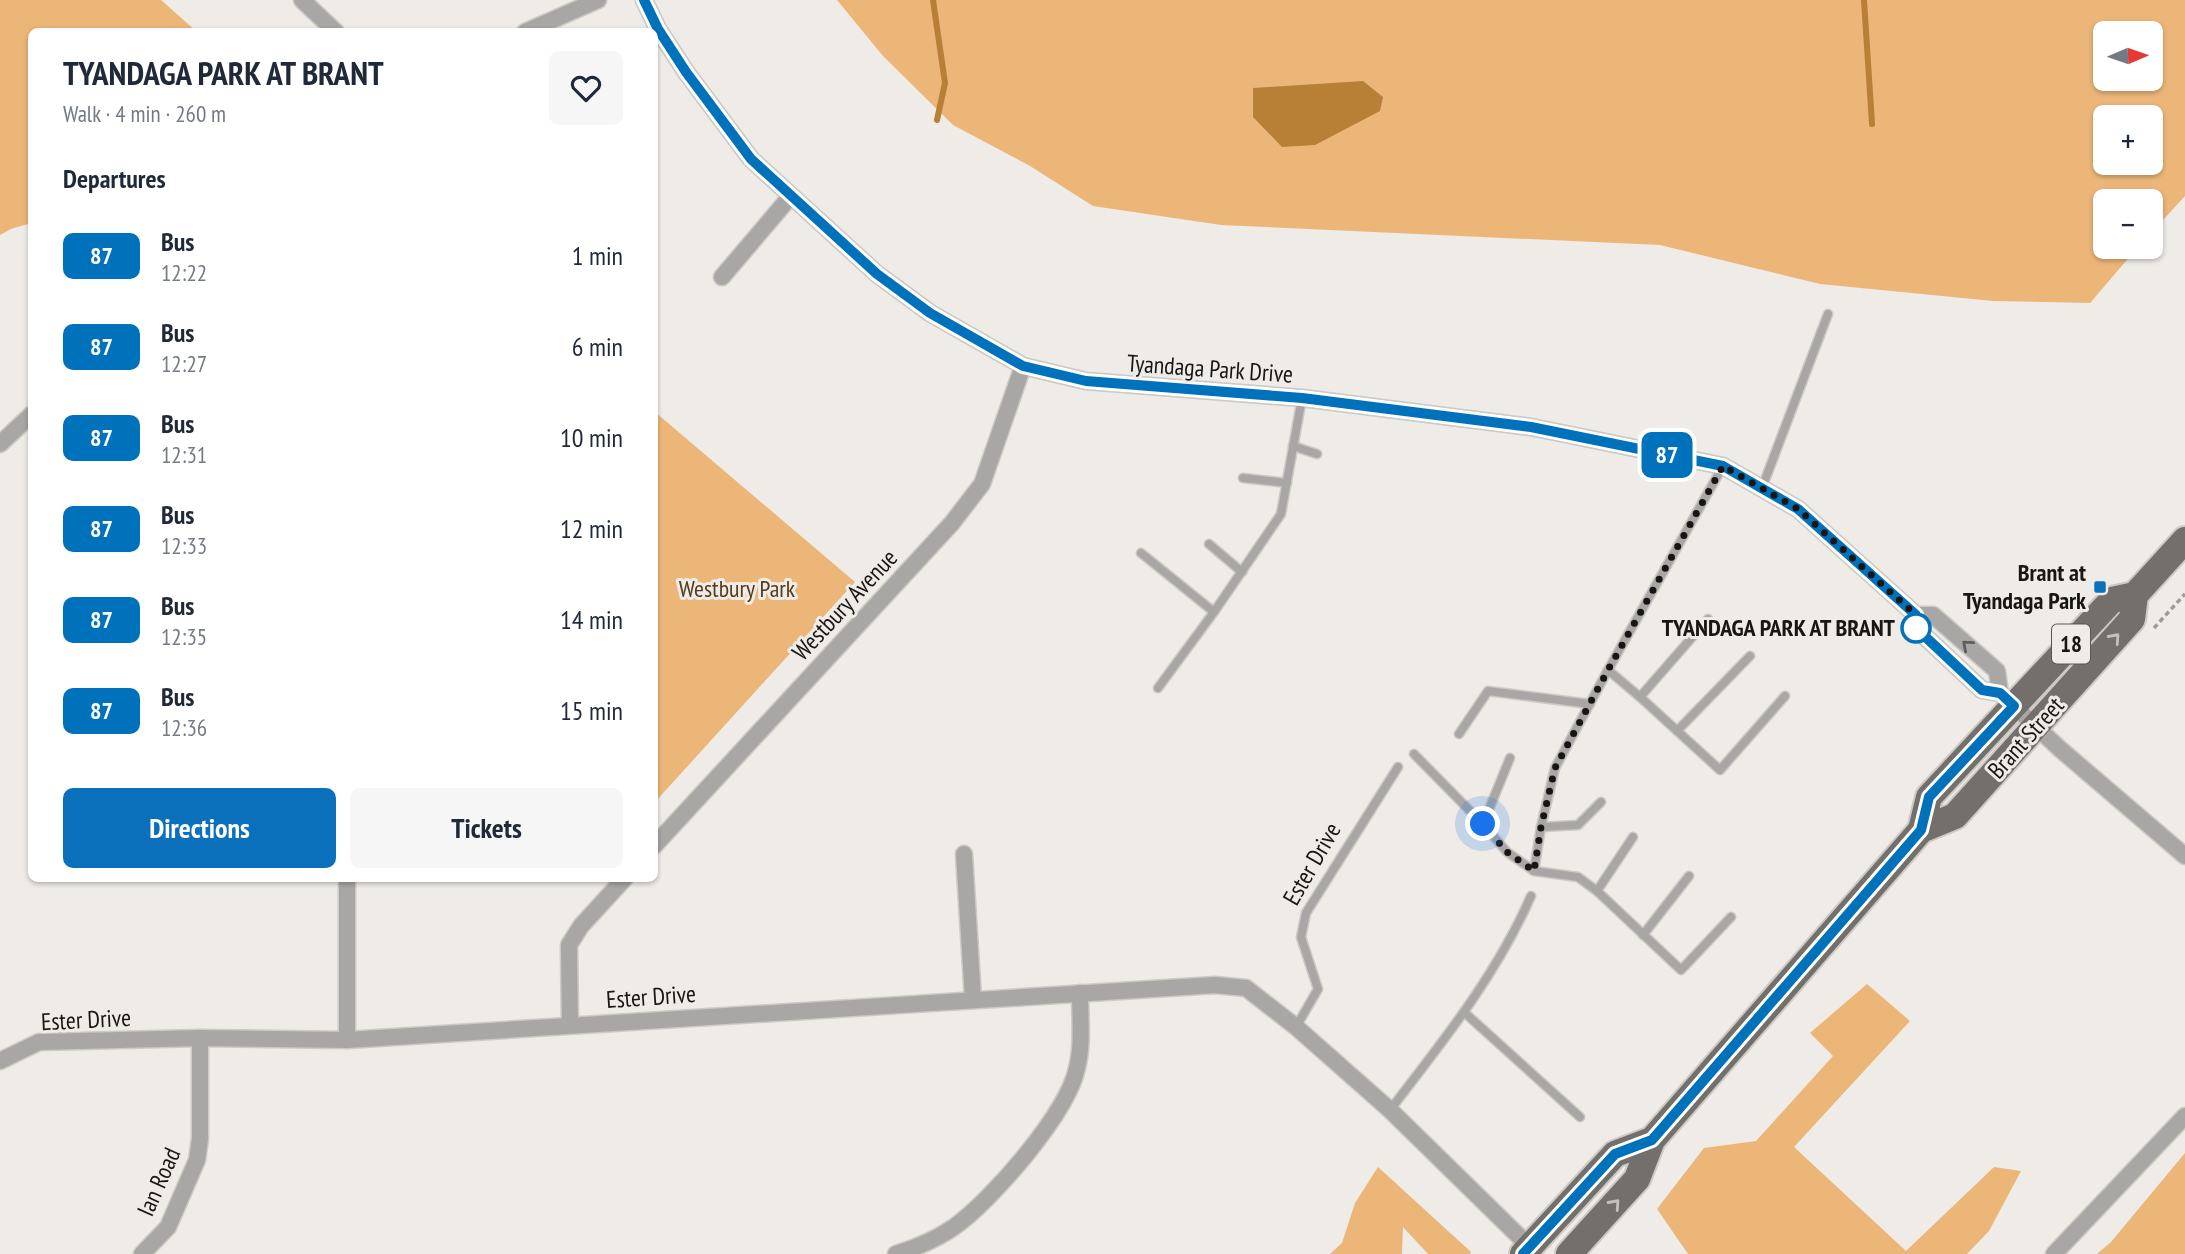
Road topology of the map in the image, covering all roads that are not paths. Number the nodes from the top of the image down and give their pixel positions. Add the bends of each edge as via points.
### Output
1 (302, 0) edge
2 (598, 0) edge
3 (644, 0) edge
4 (332, 28) edge
5 (534, 28) edge
6 (658, 28) edge
7 (658, 29) edge
8 (790, 197) junction
9 (722, 277) dead end
10 (1828, 314) dead end
11 (1023, 366) junction
12 (1302, 398) junction
13 (28, 418) edge
14 (0, 443) edge
15 (1293, 446) junction
16 (1317, 454) dead end
17 (1723, 466) junction
18 (1243, 478) dead end
19 (1287, 483) junction
20 (1762, 488) junction
21 (2185, 540) edge
22 (1209, 544) dead end
23 (1141, 553) dead end
24 (1242, 572) junction
25 (2136, 595) junction
26 (1214, 612) junction
27 (1916, 615) junction
28 (1708, 619) dead end
29 (1750, 656) dead end
30 (1608, 670) junction
31 (1158, 688) dead end
32 (1785, 696) dead end
33 (1640, 697) junction
34 (2007, 699) junction
35 (1590, 704) junction
36 (2037, 726) junction
37 (1677, 731) junction
38 (1459, 734) dead end
39 (1414, 754) dead end
40 (1510, 758) dead end
41 (1398, 767) dead end
42 (1601, 802) dead end
43 (1483, 824) junction
44 (1541, 827) junction
45 (1921, 830) junction
46 (1633, 837) dead end
47 (658, 842) edge
48 (964, 854) dead end
49 (2185, 856) edge
50 (1534, 871) junction
51 (1689, 876) dead end
52 (347, 882) edge
53 (621, 882) edge
54 (1597, 891) junction
55 (1531, 896) dead end
56 (1731, 917) dead end
57 (1643, 935) junction
58 (1080, 993) junction
59 (973, 999) junction
60 (1465, 1013) junction
61 (570, 1025) junction
62 (1296, 1027) junction
63 (200, 1038) junction
64 (347, 1040) junction
65 (0, 1061) edge
66 (1390, 1110) junction
67 (2185, 1116) edge
68 (1580, 1117) dead end
69 (1652, 1140) junction
70 (932, 1247) edge
71 (1530, 1252) edge
72 (142, 1254) edge
73 (896, 1254) edge
74 (1569, 1254) edge
75 (2054, 1254) edge

1 - 4 street
2 - 5 street
3 - 6 street, Tyandaga Park Drive
7 - 8 street, Tyandaga Park Drive via 751,159
8 - 9 street
8 - 11 street, Tyandaga Park Drive via 877,274 930,313
10 - 20 lane
11 - 12 street, Tyandaga Park Drive via 1086,381
11 - 47 street, Westbury Avenue via 982,484 960,513
12 - 15 lane
12 - 17 street, Tyandaga Park Drive via 1531,427
13 - 14 street
15 - 16 lane
15 - 19 lane
17 - 20 street, Tyandaga Park Drive
17 - 30 lane
18 - 19 lane
19 - 24 lane via 1281,514
20 - 27 street, Tyandaga Park Drive via 1798,509
21 - 25 main road, Brant Street / 18
22 - 24 lane
23 - 26 lane
24 - 26 lane
25 - 34 main road, Brant Street / 18 via 2112,600
36 -> 25 main road, Brant Street / 18 via 2132,620
26 - 31 lane
27 - 34 street, Tyandaga Park Drive via 1916,628 1982,690
34 -> 27 street, Tyandaga Park Drive via 1997,671 1933,615
28 - 33 lane
29 - 37 lane
30 - 33 lane
30 - 35 lane
32 - 37 lane via 1720,770
33 - 37 lane
34 - 36 street, Tyandaga Park Drive
34 - 45 main road, Brant Street / 18 via 1929,797
35 - 38 lane via 1488,691
35 - 44 lane via 1555,768
36 - 45 main road, Brant Street / 18 via 1955,816
36 - 49 street, Tyandaga Park Drive
39 - 43 lane
40 - 43 lane
41 - 62 lane, Ester Drive via 1307,913 1301,937 1318,989
42 - 44 lane via 1577,825
43 - 50 lane via 1507,852
44 - 50 lane
45 - 69 main road, Brant Street / 18
46 - 54 lane
48 - 59 street
50 - 54 lane via 1578,877
51 - 57 lane
52 - 64 street
53 - 61 street via 569,945
54 - 57 lane
55 - 60 lane
56 - 57 lane via 1681,970
58 - 59 street, Ester Drive
58 - 62 street, Ester Drive via 1215,985 1246,988
58 - 70 street via 1077,1069 1065,1100 984,1203
59 - 61 street, Ester Drive
60 - 66 lane
60 - 68 lane
61 - 64 street, Ester Drive
62 - 66 street, Ester Drive
63 - 64 street, Ester Drive
63 - 65 street, Ester Drive via 39,1042
63 - 72 street, Ian Road via 197,1160 168,1227
66 - 71 street, Ester Drive
67 - 75 street
69 - 71 main road, Brant Street / 18 via 1615,1154
74 -> 69 main road, Brant Street / 18 via 1637,1179
70 - 73 street

